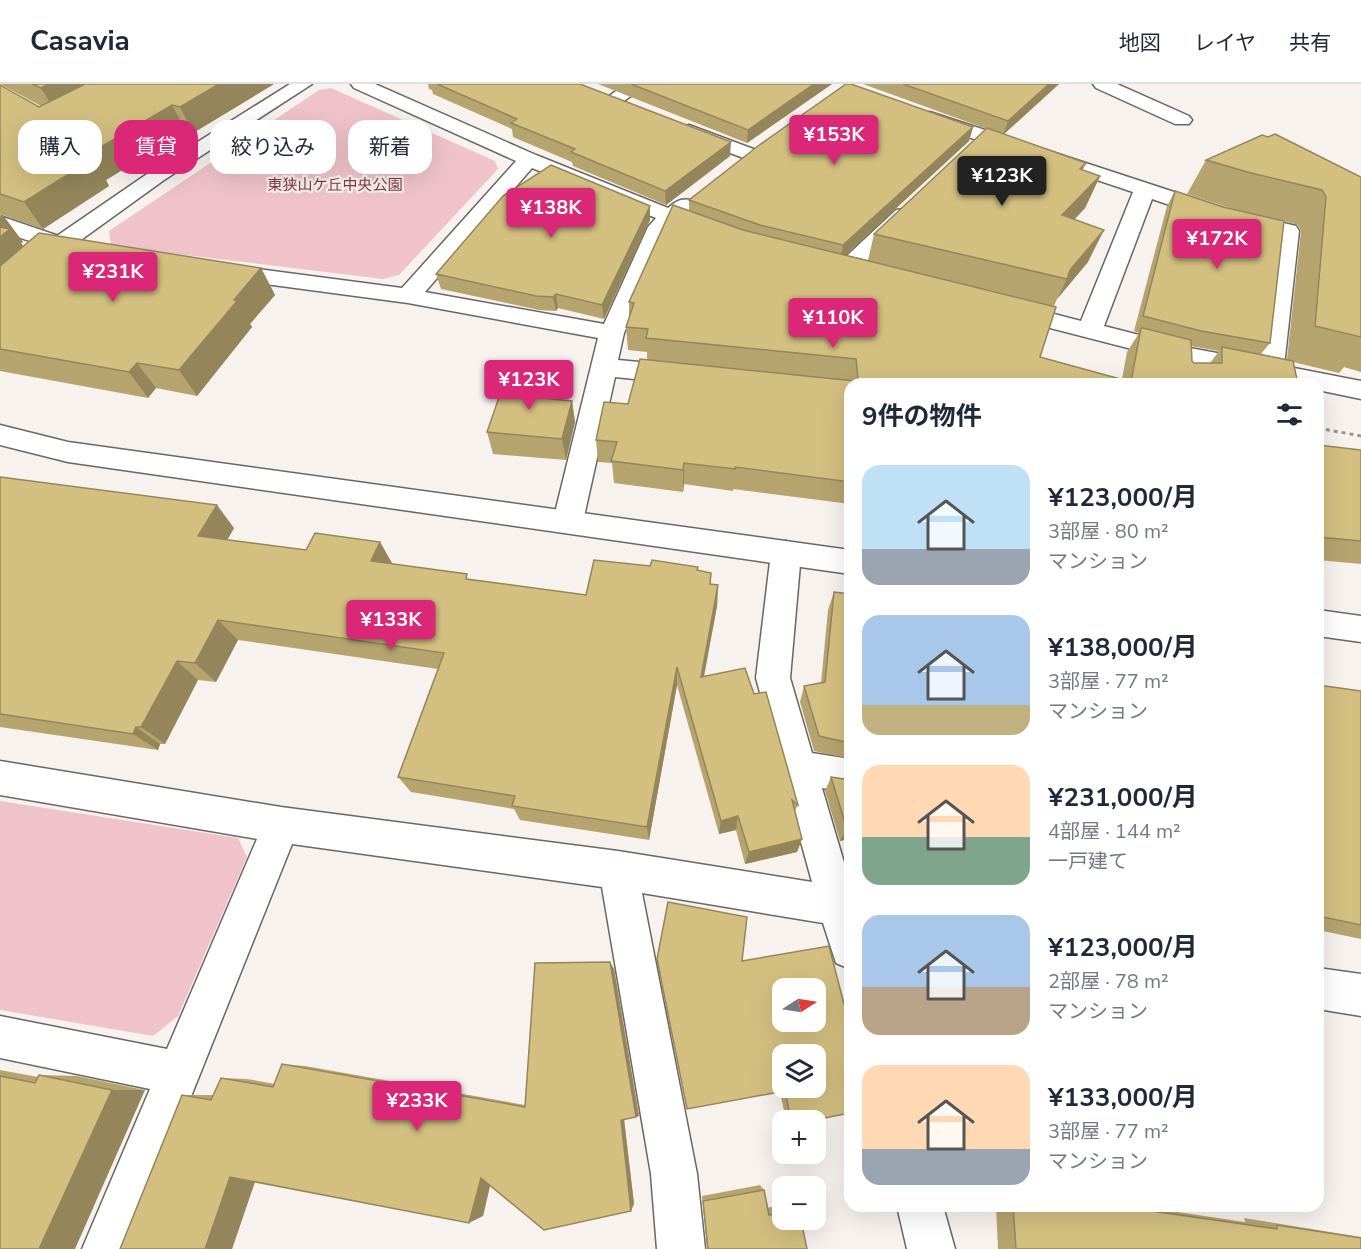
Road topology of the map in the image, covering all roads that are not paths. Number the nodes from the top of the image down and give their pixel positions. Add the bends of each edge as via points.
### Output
1 (303, 84) edge
2 (360, 84) edge
3 (639, 84) edge
4 (1102, 84) edge
5 (1146, 84) edge
6 (590, 92) edge
7 (1129, 96) junction
8 (611, 101) junction
9 (632, 109) edge
10 (909, 111) edge
11 (1182, 120) dead end
12 (675, 125) edge
13 (986, 138) junction
14 (768, 140) edge
15 (749, 154) junction
16 (970, 154) edge
17 (529, 159) junction
18 (731, 168) edge
19 (1145, 189) junction
20 (695, 196) edge
21 (919, 200) edge
22 (668, 217) junction
23 (0, 223) edge
24 (729, 239) edge
25 (59, 245) junction
26 (98, 255) edge
27 (201, 268) edge
28 (844, 270) edge
29 (408, 296) junction
30 (0, 297) edge
31 (989, 306) edge
32 (1090, 330) junction
33 (612, 333) junction
34 (1190, 356) junction
35 (603, 367) junction
36 (1271, 371) junction
37 (709, 378) edge
38 (1191, 378) edge
39 (1304, 378) edge
40 (1324, 382) edge
41 (1361, 390) edge
42 (0, 435) edge
43 (568, 521) junction
44 (786, 553) junction
45 (844, 561) edge
46 (1324, 624) edge
47 (1361, 629) edge
48 (799, 767) junction
49 (844, 775) edge
50 (0, 778) edge
51 (280, 825) junction
52 (618, 870) junction
53 (844, 904) edge
54 (844, 907) edge
55 (1324, 989) edge
56 (1361, 995) edge
57 (0, 1037) edge
58 (179, 1073) junction
59 (922, 1212) edge
60 (106, 1249) edge
61 (681, 1249) edge
62 (931, 1249) edge

1 - 25 street via 157,176
2 - 17 street
3 - 8 street
4 - 7 street
5 - 7 street
6 - 8 street
7 - 11 street
8 - 9 street
10 - 13 street
12 - 15 street
13 - 16 street
13 - 19 street
14 - 15 street
15 - 18 street
17 - 22 street
17 - 29 street
19 - 32 street
19 - 36 street via 1222,215 1288,231
20 - 22 street
21 - 28 street
22 - 24 street
22 - 33 street via 659,228
23 - 25 street
25 - 26 street
25 - 30 street
27 - 29 street
29 - 33 street
31 - 32 street
32 - 34 street
33 - 35 street
34 - 36 street
34 - 38 street
35 - 37 street
35 - 43 street
36 - 39 street
40 - 41 street
42 - 43 street via 68,452
43 - 44 street
44 - 45 street
44 - 48 street via 773,678
46 - 47 street
48 - 49 street
48 - 53 street
50 - 51 street
51 - 52 street
51 - 58 street
52 - 54 street
52 - 61 street via 674,1174
55 - 56 street
57 - 58 street
58 - 60 street
59 - 62 street

